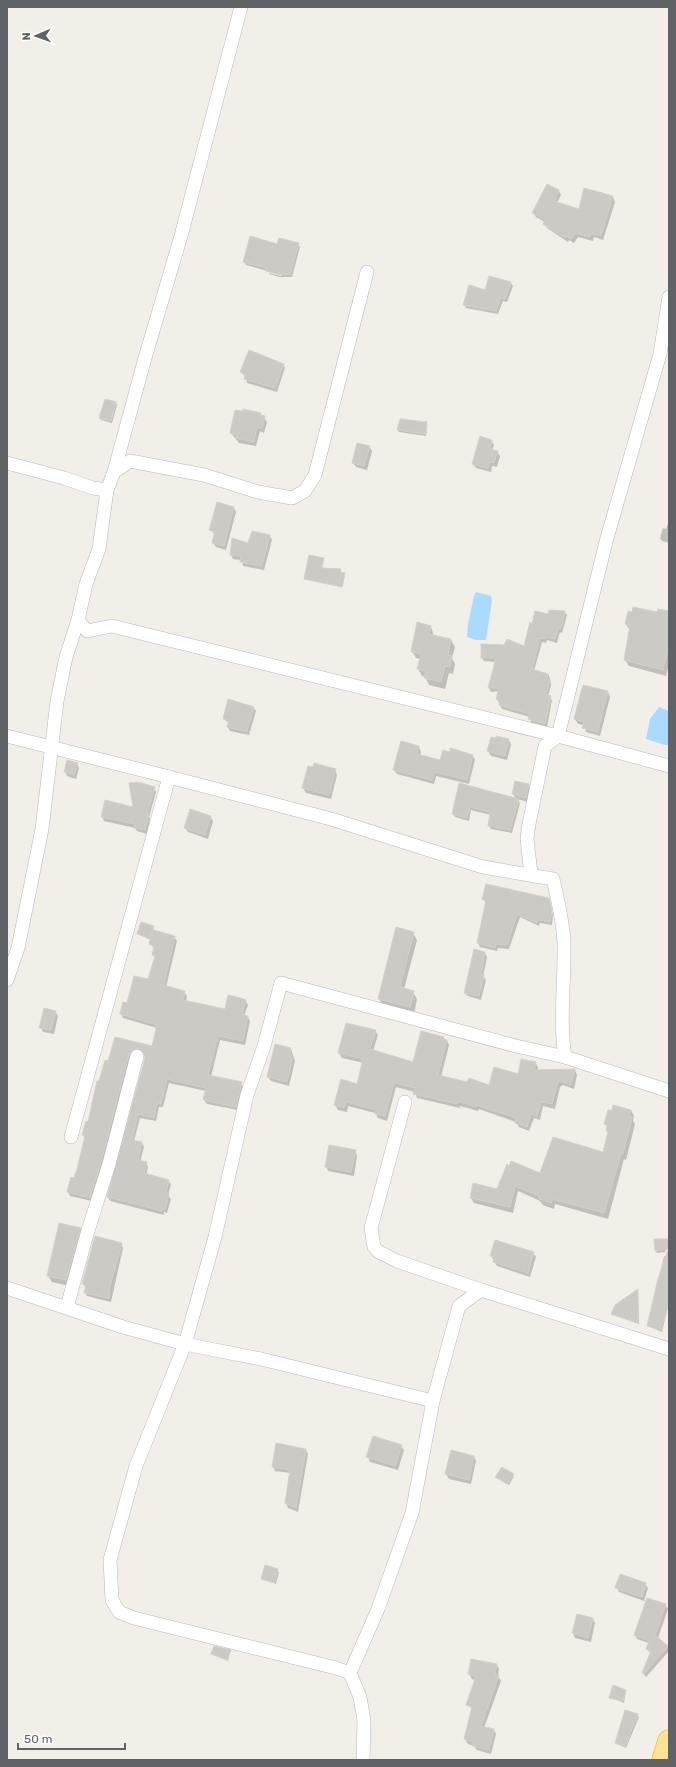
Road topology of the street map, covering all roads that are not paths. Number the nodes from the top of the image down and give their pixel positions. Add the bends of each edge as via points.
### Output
1 (241, 7) edge
2 (367, 272) dead end
3 (669, 297) edge
4 (7, 464) edge
5 (114, 472) junction
6 (107, 490) junction
7 (78, 620) junction
8 (7, 736) edge
9 (558, 736) junction
10 (52, 748) junction
11 (669, 766) edge
12 (169, 777) junction
13 (531, 874) junction
14 (7, 980) edge
15 (137, 1056) dead end
16 (565, 1057) junction
17 (669, 1091) edge
18 (404, 1102) dead end
19 (71, 1137) dead end
20 (7, 1288) edge
21 (481, 1290) junction
22 (67, 1307) junction
23 (185, 1344) junction
24 (669, 1349) edge
25 (433, 1401) junction
26 (350, 1673) junction
27 (669, 1741) edge
28 (363, 1760) edge
29 (663, 1760) edge

1 - 5 street via 181,236 144,358
2 - 5 street via 316,475 305,491 292,498 279,496 130,460
3 - 9 street via 660,354 607,538
4 - 6 street
5 - 6 street
6 - 7 street via 99,549 86,584
7 - 9 street via 87,631 112,626
7 - 10 street via 66,657 57,701
8 - 10 street
9 - 11 street
9 - 13 street via 546,746 529,824 527,839
10 - 12 street
10 - 14 street via 42,829 18,948
12 - 13 street via 331,819 483,867
12 - 19 street
13 - 16 street via 553,879 560,909 564,942 562,1039
15 - 22 street via 109,1164 86,1234
16 - 17 street
16 - 23 street via 281,983 247,1096 215,1237
18 - 21 street via 371,1228 374,1247 391,1258
20 - 22 street
21 - 24 street
21 - 25 street via 459,1306
22 - 23 street via 123,1327
23 - 25 street
23 - 26 street via 136,1466 125,1503 110,1560 112,1600 119,1612 134,1618
25 - 26 street via 412,1513 378,1609
26 - 28 street via 360,1697 364,1720
27 - 29 highway

